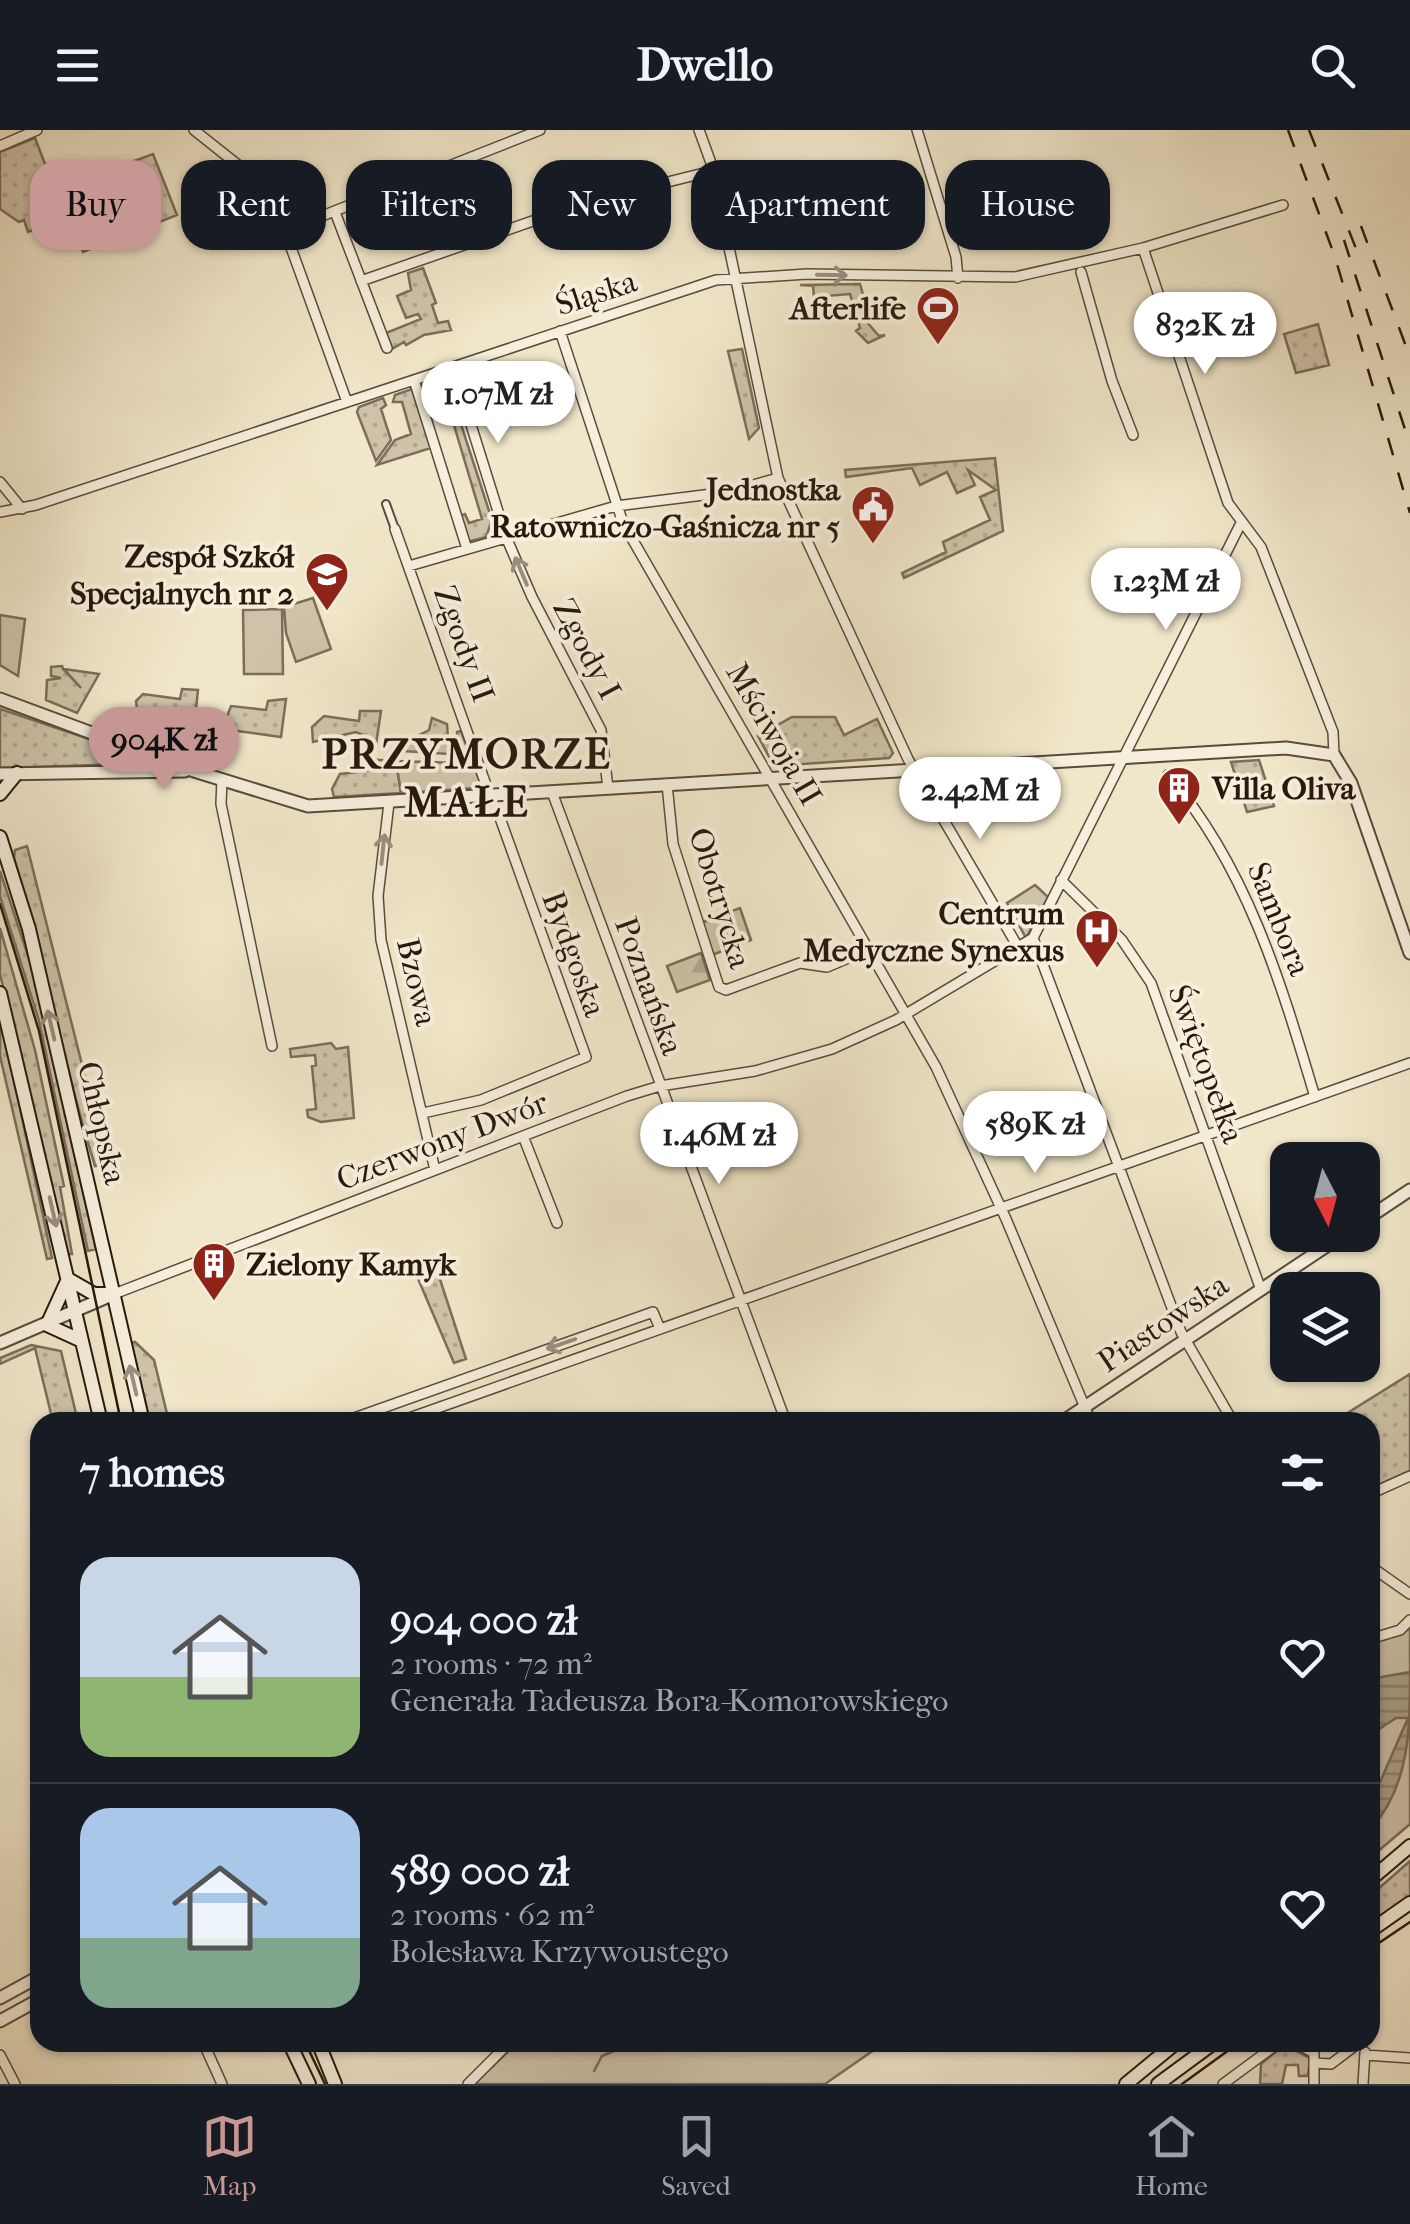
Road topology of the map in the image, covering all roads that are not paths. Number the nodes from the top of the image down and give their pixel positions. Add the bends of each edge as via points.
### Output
1 (37, 130) edge
2 (194, 130) edge
3 (540, 130) edge
4 (699, 130) edge
5 (917, 130) edge
6 (0, 146) edge
7 (232, 160) edge
8 (709, 160) edge
9 (691, 176) edge
10 (1283, 205) dead end
11 (334, 212) junction
12 (326, 215) edge
13 (1143, 248) junction
14 (291, 250) edge
15 (729, 250) edge
16 (1081, 272) dead end
17 (734, 276) junction
18 (958, 278) junction
19 (361, 281) junction
20 (560, 332) junction
21 (387, 348) dead end
22 (452, 367) junction
23 (414, 380) junction
24 (347, 402) junction
25 (1133, 435) dead end
26 (778, 478) junction
27 (0, 482) edge
28 (386, 504) dead end
29 (616, 506) junction
30 (22, 509) junction
31 (0, 512) edge
32 (1240, 523) junction
33 (396, 529) joint
34 (506, 537) junction
35 (467, 549) junction
36 (409, 566) junction
37 (0, 699) edge
38 (1334, 755) junction
39 (1124, 757) junction
40 (915, 768) junction
41 (194, 771) junction
42 (17, 773) junction
43 (0, 774) edge
44 (1168, 775) dead end
45 (769, 777) junction
46 (222, 780) junction
47 (667, 784) junction
48 (608, 788) junction
49 (552, 792) junction
50 (0, 794) edge
51 (490, 796) junction
52 (389, 802) junction
53 (500, 818) dead end
54 (0, 837) edge
55 (1061, 880) junction
56 (1033, 938) junction
57 (1018, 946) junction
58 (869, 949) junction
59 (1410, 952) edge
60 (0, 993) edge
61 (906, 1014) junction
62 (272, 1046) dead end
63 (1410, 1063) edge
64 (660, 1086) junction
65 (1315, 1097) junction
66 (423, 1112) junction
67 (523, 1136) junction
68 (1206, 1136) junction
69 (1118, 1167) junction
70 (435, 1170) junction
71 (1410, 1190) edge
72 (1000, 1209) junction
73 (1380, 1210) edge
74 (557, 1224) dead end
75 (1318, 1252) edge
76 (68, 1279) junction
77 (1261, 1290) junction
78 (114, 1294) junction
79 (741, 1301) junction
80 (76, 1313) junction
81 (47, 1324) junction
82 (660, 1329) junction
83 (82, 1341) junction
84 (1185, 1341) junction
85 (0, 1343) edge
86 (1085, 1407) junction
87 (100, 1412) edge
88 (142, 1412) edge
89 (372, 1412) edge
90 (426, 1412) edge
91 (782, 1412) edge
92 (1077, 1412) edge
93 (1087, 1412) edge
94 (1227, 1412) edge
95 (1410, 1476) edge
96 (1380, 1490) edge
97 (1380, 1573) edge
98 (1410, 1594) edge
99 (1410, 1620) edge
100 (1380, 1635) edge
101 (1410, 1846) edge
102 (1380, 1872) edge
103 (1410, 1903) edge
104 (1380, 1925) edge
105 (30, 1982) edge
106 (0, 1998) edge
107 (30, 2004) edge
108 (0, 2020) edge
109 (207, 2052) edge
110 (294, 2052) edge
111 (322, 2052) edge
112 (500, 2052) edge
113 (1165, 2052) edge
114 (1202, 2052) edge
115 (1266, 2052) edge
116 (1306, 2052) edge
117 (1317, 2052) edge
118 (1348, 2052) edge
119 (1365, 2052) edge
120 (0, 2055) edge
121 (1365, 2055) junction
122 (1314, 2058) junction
123 (1410, 2058) edge
124 (15, 2084) edge
125 (222, 2084) edge
126 (309, 2084) edge
127 (335, 2084) edge
128 (468, 2084) edge
129 (1126, 2084) edge
130 (1158, 2084) edge
131 (1223, 2084) edge
132 (1314, 2084) edge
133 (1363, 2084) edge

1 - 6 street
2 - 7 street
3 - 11 street
4 - 8 street
5 - 18 street
9 - 19 street via 587,202
10 - 13 street, Śląska
11 - 12 street
11 - 19 street
13 - 18 street, Śląska via 1016,276
13 - 32 street
14 - 24 street
15 - 17 street
16 - 25 street via 1121,414
17 -> 18 street, Śląska
17 - 20 street, Śląska
17 - 26 street
19 - 21 street
20 - 22 street, Śląska
20 - 29 street, Mściwoja II
22 - 23 street, Śląska
22 - 34 street, Zgody I
23 - 24 street, Śląska
23 - 35 street
24 - 30 street, Śląska
26 - 29 street via 728,492
26 - 40 street
27 - 30 street
28 - 33 street
29 - 34 street
29 - 45 street, Mściwoja II
30 - 31 street, Śląska
32 - 38 street via 1262,547 1333,732
32 - 39 street
33 - 36 street, Zgody II
34 - 35 street
48 -> 34 street, Zgody I via 602,730
35 - 36 street
36 - 51 street, Zgody II
37 - 41 street
38 - 39 street via 1286,748
38 - 59 street via 1351,784
39 - 40 street
39 - 55 street
40 - 45 street
40 - 57 street
41 - 42 street
41 - 46 street
42 - 43 street
42 - 50 main road
44 - 65 street, Sambora via 1235,874 1271,957
45 - 47 street
45 - 58 street, Mściwoja II
46 - 52 street via 308,806
46 - 62 street
47 - 48 street
47 - 58 street, Obotrycka via 684,888 721,989 800,962 827,967
48 - 49 street
49 - 51 street
49 - 64 street, Poznańska
51 - 52 street
66 -> 52 street, Bzowa via 379,924
53 - 66 street, Bydgoska via 586,1057 481,1100
78 -> 54 main road, Chłopska via 29,930
55 - 56 street
55 - 68 street, Świętopełka via 1122,940 1151,983
56 - 57 street, Czerwony Dwór
56 - 69 street
57 - 61 street, Czerwony Dwór
58 - 61 street, Mściwoja II
60 -> 76 main road
61 - 64 street, Czerwony Dwór via 793,1062
61 - 72 street, Mściwoja II
63 - 65 street
64 - 67 street, Czerwony Dwór
64 - 79 street, Poznańska
65 - 68 street
66 - 70 street, Bzowa
67 - 70 street, Czerwony Dwór
67 - 74 street
68 - 69 street
68 - 77 street, Świętopełka
69 - 72 street
69 - 84 street
70 - 78 street, Czerwony Dwór
71 - 73 street
72 - 79 street
72 - 86 street, Mściwoja II
75 - 77 street, Piastowska
76 - 78 main road via 94,1294
76 - 80 main road
76 - 81 main road
77 - 84 street, Piastowska
78 - 80 street
88 -> 78 main road, Chłopska
79 - 82 street
79 - 91 street, Poznańska
80 - 81 street
80 - 83 main road
81 - 83 main road
81 - 85 street
82 -> 89 street via 653,1312
82 - 90 street
83 - 87 main road
84 - 86 street, Piastowska
84 - 94 street
86 - 92 street, Piastowska
86 - 93 street, Mściwoja II
95 - 96 street
97 - 98 street
99 - 100 street
101 - 102 main road
103 - 104 main road
105 - 106 street
107 - 108 street
109 - 125 street
110 - 126 main road
111 - 127 main road
112 - 128 street
113 - 129 main road
114 - 130 main road
115 - 131 street
116 - 122 street
117 - 122 street
118 - 122 street via 1331,2064
119 - 121 street
120 - 124 street
121 - 123 street
121 - 133 street
122 - 132 street

